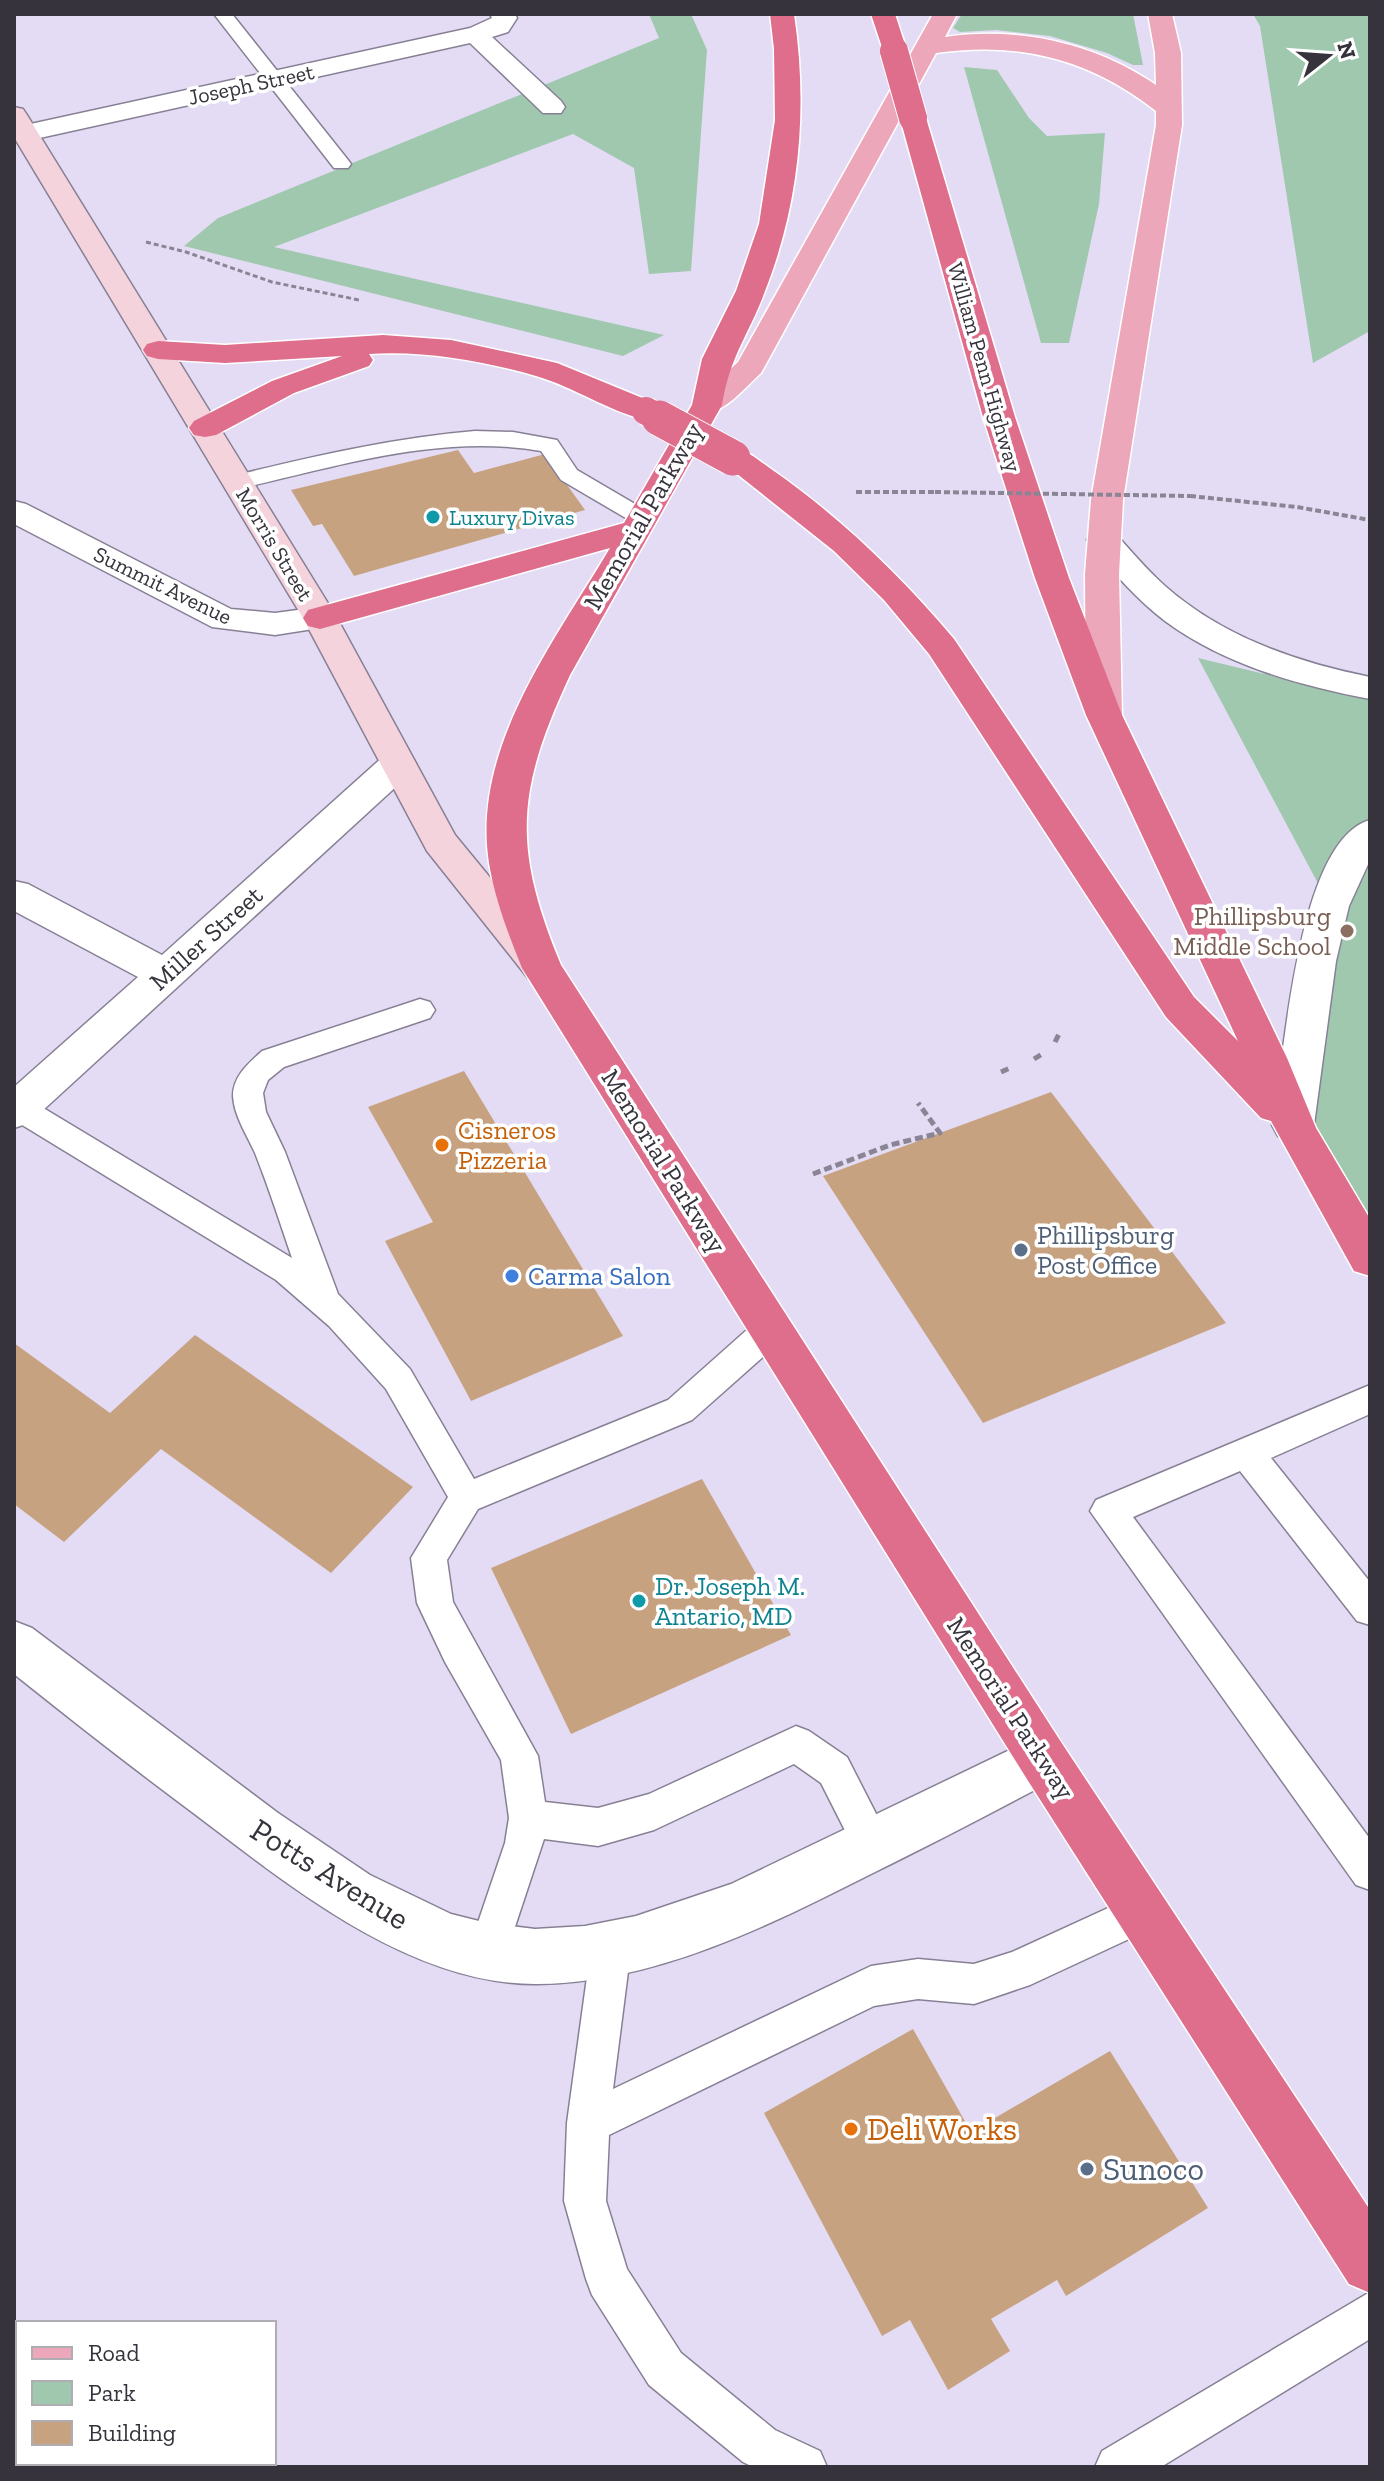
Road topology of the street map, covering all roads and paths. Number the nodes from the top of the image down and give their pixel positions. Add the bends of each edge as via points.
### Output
1 (223, 14) edge
2 (502, 14) edge
3 (782, 14) edge
4 (883, 14) edge
5 (945, 14) edge
6 (1160, 14) edge
7 (475, 34) junction
8 (926, 47) junction
9 (276, 79) junction
10 (552, 107) dead end
11 (1170, 109) junction
12 (20, 124) edge
13 (341, 164) dead end
14 (133, 239) dead end
15 (369, 302) dead end
16 (415, 346) junction
17 (158, 350) junction
18 (707, 405) junction
19 (205, 428) junction
20 (237, 482) junction
21 (935, 492) dead end
22 (14, 511) edge
23 (1370, 520) edge
24 (640, 525) junction
25 (1103, 540) junction
26 (320, 618) junction
27 (1370, 688) edge
28 (1104, 715) junction
29 (398, 764) junction
30 (1370, 833) edge
31 (14, 894) edge
32 (542, 968) junction
33 (167, 975) junction
34 (420, 1010) dead end
35 (1059, 1034) dead end
36 (1055, 1042) dead end
37 (1042, 1054) dead end
38 (1034, 1059) dead end
39 (1010, 1068) dead end
40 (1001, 1072) dead end
41 (918, 1103) dead end
42 (17, 1110) edge
43 (1293, 1125) junction
44 (813, 1174) dead end
45 (1370, 1258) edge
46 (324, 1302) junction
47 (770, 1330) junction
48 (1370, 1399) edge
49 (1246, 1453) junction
50 (466, 1498) junction
51 (1370, 1609) edge
52 (14, 1644) edge
53 (1043, 1759) junction
54 (528, 1818) junction
55 (873, 1845) junction
56 (1370, 1871) edge
57 (1143, 1912) junction
58 (611, 1948) junction
59 (488, 1952) junction
60 (588, 2123) junction
61 (1370, 2263) edge
62 (1370, 2314) edge
63 (804, 2467) edge
64 (1118, 2467) edge

1 - 9 lane
2 - 7 street via 499,27
3 - 18 highway via 790,74 783,176 761,263 715,366
4 - 28 highway, William Penn Highway, bridge via 1007,444
5 - 8 main road, Memorial Parkway
6 - 11 main road
7 - 9 street, Joseph Street
7 - 10 street
8 - 11 main road via 992,40 1065,50 1119,72
8 - 18 main road, Memorial Parkway via 750,367
9 - 12 street, Joseph Street
9 - 13 lane
11 - 25 main road
12 - 17 street, Morris Street
14 - 15 path via 272,282
16 - 17 highway via 239,353
16 - 19 highway via 350,362 283,387
16 - 43 highway, bridge via 484,354 580,381 733,458 828,527 918,616 951,660 1180,1007
17 - 19 street, Morris Street
18 - 24 highway, Memorial Parkway
19 - 20 street, Morris Street
20 - 24 lane via 434,440 529,440 549,445 569,475
20 - 26 street, Morris Street
21 - 23 path, bridge via 1190,496
22 - 26 street, Summit Avenue via 224,619 275,624
24 - 26 highway
24 - 32 highway, Memorial Parkway via 546,683 524,735 509,795 505,825 510,884
25 - 27 street via 1153,594 1229,644 1293,670
25 - 28 main road
26 - 29 street, Morris Street
28 - 43 highway
29 - 32 street, Morris Street via 453,862
29 - 33 street, Miller Street
30 - 43 street via 1344,870 1321,936
31 - 33 street
32 - 47 highway, Memorial Parkway
33 - 42 street, Miller Street
34 - 46 lane via 273,1059 255,1074 248,1093
35 - 36 path
37 - 38 path
39 - 40 path
41 - 44 path via 940,1133
42 - 46 lane via 287,1271
43 - 45 highway
46 - 50 lane via 398,1379
47 - 50 lane via 680,1410
47 - 53 highway, Memorial Parkway
48 - 49 lane
49 - 51 lane
49 - 56 lane via 1108,1511
50 - 54 lane via 429,1558 435,1603 519,1756
52 - 59 street, Potts Avenue via 316,1873 413,1929
53 - 55 street, Potts Avenue
53 - 57 highway, Memorial Parkway
54 - 55 lane via 598,1827 654,1811 796,1744 834,1770
54 - 59 lane
55 - 58 street, Potts Avenue via 721,1916
57 - 60 lane via 1016,1971 974,1984 918,1979 871,1986
57 - 61 highway, Memorial Parkway
58 - 59 street, Potts Avenue via 557,1956
58 - 60 lane
60 - 63 lane via 585,2201 608,2279 665,2369 759,2446
62 - 64 lane

